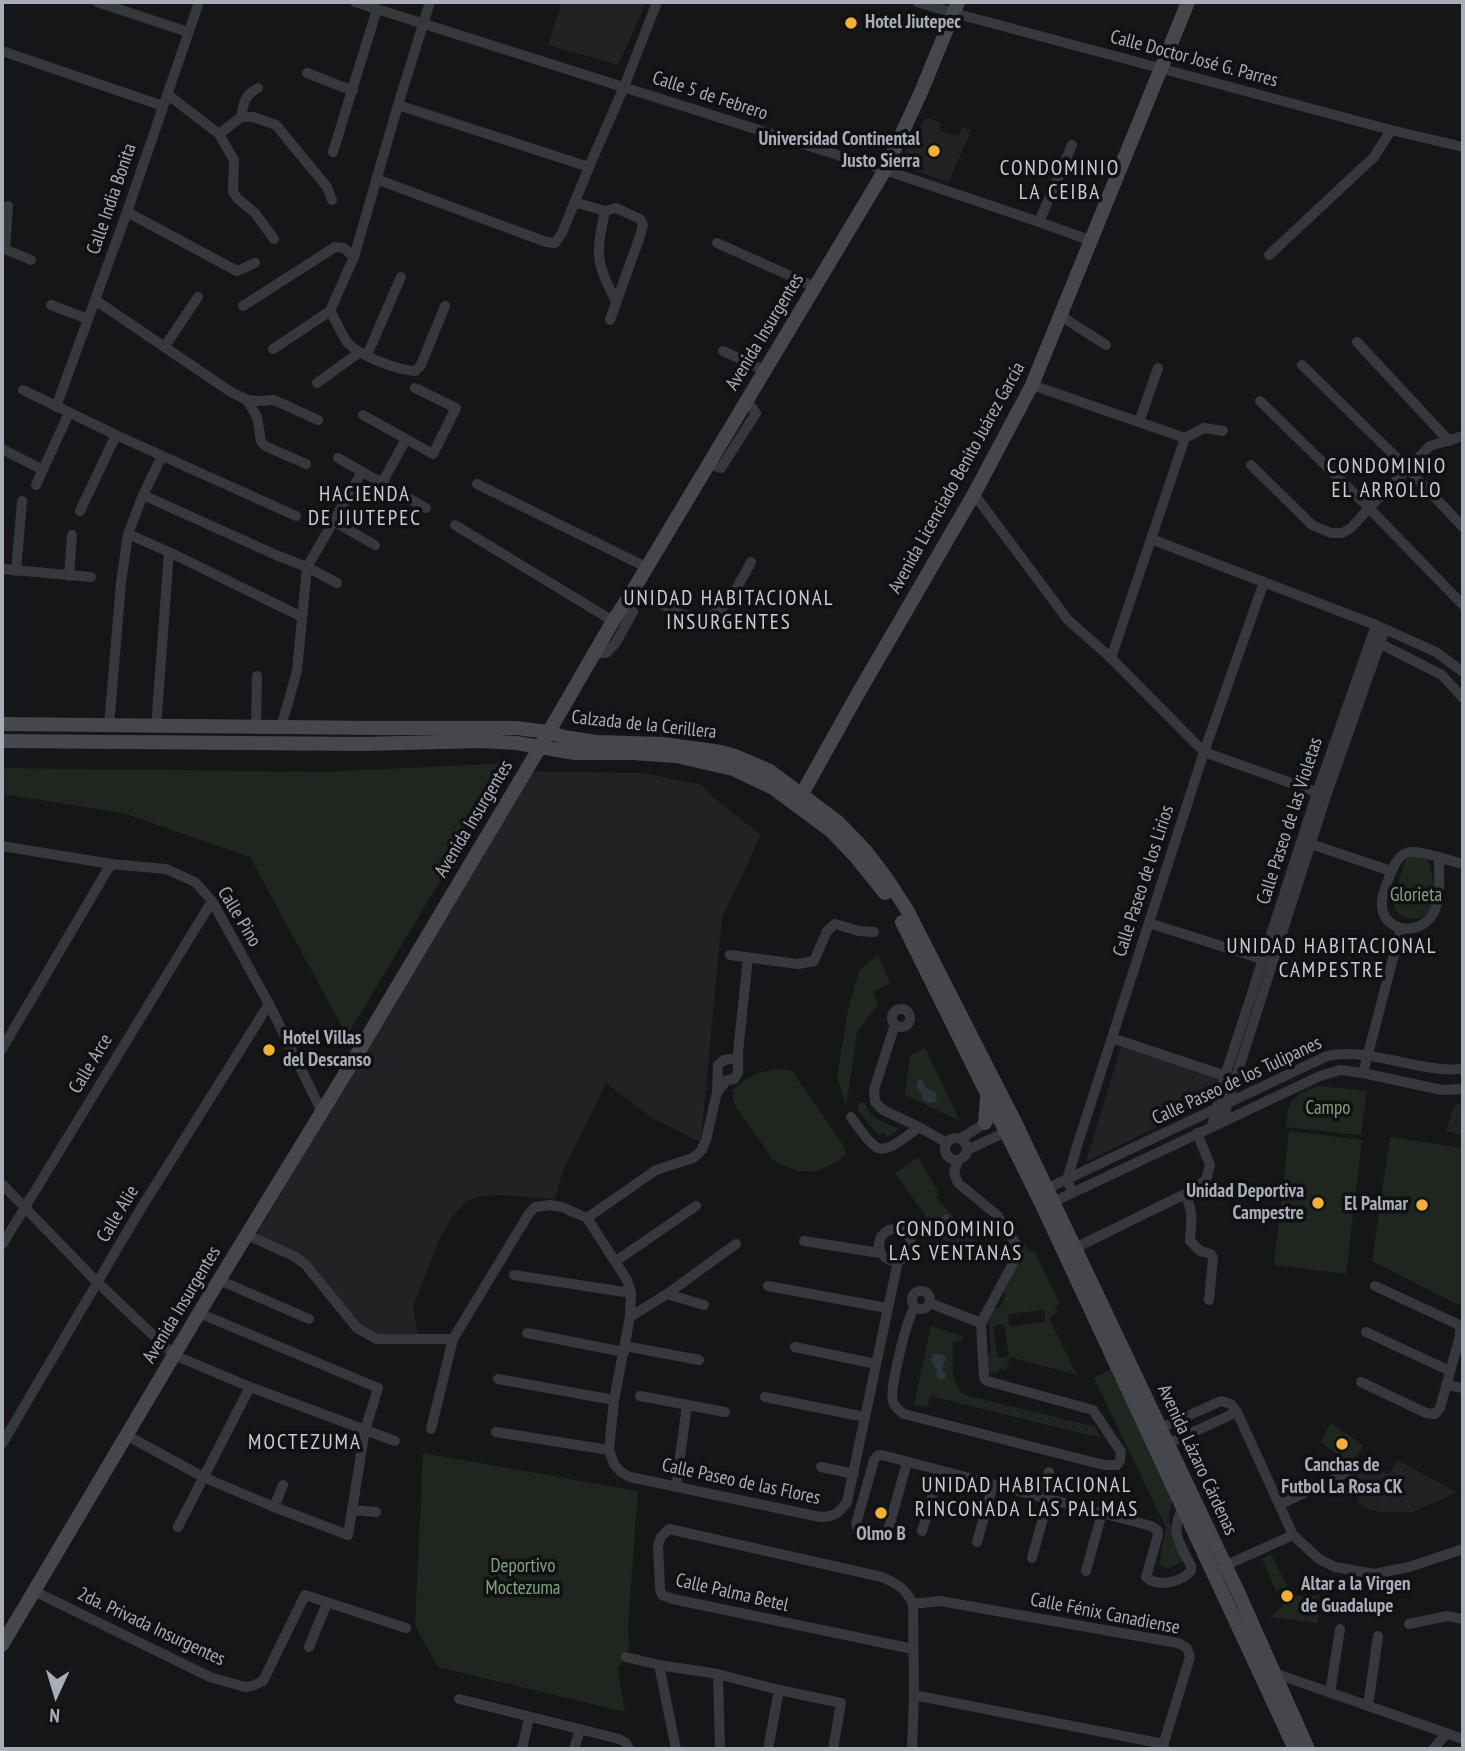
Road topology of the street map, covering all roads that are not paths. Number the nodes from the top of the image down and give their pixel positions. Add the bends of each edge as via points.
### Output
1 (97, 2) edge
2 (199, 2) edge
3 (355, 2) edge
4 (430, 2) edge
5 (657, 2) edge
6 (917, 2) edge
7 (1188, 2) edge
8 (956, 8) edge
9 (377, 9) junction
10 (423, 23) junction
11 (188, 32) junction
12 (2, 51) edge
13 (1163, 68) junction
14 (307, 73) dead end
15 (624, 87) junction
16 (258, 88) dead end
17 (353, 91) junction
18 (167, 94) junction
19 (398, 105) junction
20 (163, 106) junction
21 (241, 117) junction
22 (1391, 130) junction
23 (219, 134) junction
24 (1072, 145) dead end
25 (1463, 147) edge
26 (333, 152) dead end
27 (589, 167) junction
28 (885, 170) junction
29 (376, 179) junction
30 (332, 200) dead end
31 (574, 202) junction
32 (8, 206) dead end
33 (605, 211) junction
34 (127, 212) junction
35 (1040, 222) junction
36 (274, 239) dead end
37 (1092, 241) junction
38 (717, 243) dead end
39 (3, 248) edge
40 (1269, 255) dead end
41 (354, 257) junction
42 (31, 260) dead end
43 (255, 263) dead end
44 (401, 277) dead end
45 (624, 280) junction
46 (607, 283) junction
47 (815, 287) junction
48 (198, 297) dead end
49 (95, 300) junction
50 (616, 301) junction
51 (51, 305) dead end
52 (243, 306) dead end
53 (445, 306) dead end
54 (330, 312) junction
55 (1061, 316) junction
56 (88, 319) junction
57 (610, 320) dead end
58 (1357, 342) dead end
59 (1105, 345) dead end
60 (165, 346) junction
61 (273, 349) dead end
62 (723, 351) dead end
63 (363, 354) junction
64 (1301, 365) dead end
65 (1158, 368) dead end
66 (764, 370) junction
67 (317, 383) dead end
68 (1032, 385) junction
69 (415, 388) dead end
70 (23, 390) dead end
71 (247, 400) junction
72 (1260, 401) dead end
73 (56, 407) junction
74 (69, 413) junction
75 (363, 415) dead end
76 (318, 420) dead end
77 (1139, 422) junction
78 (1223, 431) dead end
79 (116, 435) junction
80 (1463, 436) edge
81 (1185, 438) junction
82 (406, 439) junction
83 (1449, 440) junction
84 (2, 450) edge
85 (162, 456) junction
86 (338, 458) dead end
87 (306, 464) dead end
88 (1251, 465) dead end
89 (1408, 469) junction
90 (43, 470) junction
91 (362, 472) junction
92 (382, 483) junction
93 (477, 484) dead end
94 (36, 485) dead end
95 (974, 494) junction
96 (143, 495) junction
97 (22, 501) dead end
98 (426, 508) dead end
99 (1369, 508) junction
100 (80, 511) dead end
101 (296, 516) dead end
102 (333, 521) junction
103 (454, 525) dead end
104 (1463, 527) edge
105 (72, 534) dead end
106 (128, 534) junction
107 (1151, 539) junction
108 (375, 545) dead end
109 (169, 552) junction
110 (751, 562) dead end
111 (307, 567) junction
112 (646, 567) junction
113 (2, 569) edge
114 (16, 571) junction
115 (69, 576) junction
116 (91, 578) dead end
117 (1264, 582) junction
118 (337, 583) dead end
119 (630, 594) junction
120 (1463, 605) edge
121 (302, 617) junction
122 (612, 621) junction
123 (1381, 627) junction
124 (1376, 641) junction
125 (595, 653) junction
126 (1111, 658) junction
127 (1463, 672) edge
128 (257, 676) dead end
129 (1463, 698) edge
130 (2, 724) edge
131 (109, 726) junction
132 (156, 727) junction
133 (256, 727) junction
134 (281, 727) junction
135 (548, 732) junction
136 (2, 741) edge
137 (540, 747) junction
138 (1204, 752) junction
139 (1322, 794) junction
140 (799, 799) junction
141 (835, 827) junction
142 (1311, 844) junction
143 (2, 846) edge
144 (1439, 859) junction
145 (111, 864) junction
146 (1463, 864) edge
147 (1391, 871) junction
148 (212, 901) junction
149 (1149, 923) junction
150 (1401, 928) junction
151 (874, 932) dead end
152 (730, 955) dead end
153 (748, 958) junction
154 (1268, 960) junction
155 (269, 1004) junction
156 (895, 1024) dead end
157 (1112, 1038) junction
158 (2, 1049) edge
159 (1367, 1056) junction
160 (736, 1059) junction
161 (1463, 1069) edge
162 (1363, 1073) junction
163 (1225, 1076) junction
164 (723, 1078) junction
165 (1463, 1089) edge
166 (1227, 1105) junction
167 (321, 1110) junction
168 (1215, 1110) junction
169 (997, 1116) junction
170 (850, 1117) dead end
171 (1224, 1121) junction
172 (1212, 1126) junction
173 (919, 1127) junction
174 (1011, 1129) junction
175 (1197, 1133) junction
176 (960, 1139) junction
177 (947, 1143) junction
178 (967, 1150) junction
179 (958, 1160) junction
180 (1067, 1180) junction
181 (2, 1184) edge
182 (1073, 1192) junction
183 (1185, 1194) junction
184 (1045, 1198) junction
185 (696, 1206) dead end
186 (24, 1208) junction
187 (587, 1218) junction
188 (247, 1235) junction
189 (804, 1241) dead end
190 (736, 1244) dead end
191 (2, 1245) edge
192 (1075, 1248) junction
193 (880, 1252) junction
194 (615, 1261) junction
195 (898, 1261) junction
196 (514, 1275) dead end
197 (219, 1280) junction
198 (97, 1282) junction
199 (768, 1286) dead end
200 (1375, 1286) dead end
201 (631, 1293) junction
202 (667, 1294) junction
203 (1209, 1300) dead end
204 (930, 1303) junction
205 (704, 1305) dead end
206 (915, 1307) junction
207 (887, 1308) junction
208 (199, 1312) junction
209 (630, 1317) junction
210 (309, 1319) dead end
211 (981, 1323) junction
212 (1366, 1332) dead end
213 (527, 1333) dead end
214 (453, 1339) junction
215 (795, 1347) dead end
216 (624, 1349) junction
217 (174, 1355) junction
218 (699, 1360) dead end
219 (876, 1364) junction
220 (1450, 1371) junction
221 (498, 1379) dead end
222 (1362, 1382) dead end
223 (1446, 1385) junction
224 (250, 1387) junction
225 (1463, 1388) edge
226 (640, 1396) dead end
227 (765, 1397) dead end
228 (614, 1400) junction
229 (687, 1405) junction
230 (725, 1412) dead end
231 (1237, 1412) junction
232 (865, 1417) junction
233 (431, 1429) dead end
234 (365, 1430) junction
235 (1155, 1431) junction
236 (496, 1432) dead end
237 (126, 1434) junction
238 (395, 1441) dead end
239 (2, 1444) edge
240 (1162, 1447) junction
241 (609, 1450) junction
242 (1371, 1461) dead end
243 (908, 1462) junction
244 (821, 1467) dead end
245 (940, 1471) junction
246 (1049, 1472) dead end
247 (854, 1474) junction
248 (203, 1477) junction
249 (283, 1485) dead end
250 (993, 1485) junction
251 (676, 1486) junction
252 (1045, 1499) junction
253 (1279, 1505) junction
254 (274, 1507) junction
255 (1183, 1508) junction
256 (353, 1510) junction
257 (376, 1512) dead end
258 (1102, 1513) junction
259 (178, 1527) dead end
260 (922, 1531) dead end
261 (1293, 1535) junction
262 (976, 1542) dead end
263 (1463, 1549) edge
264 (1031, 1558) dead end
265 (1219, 1568) junction
266 (1086, 1572) dead end
267 (34, 1591) junction
268 (327, 1603) junction
269 (913, 1604) junction
270 (1463, 1611) edge
271 (1447, 1616) junction
272 (1463, 1619) edge
273 (1409, 1624) dead end
274 (406, 1628) dead end
275 (1340, 1629) dead end
276 (1378, 1636) dead end
277 (3, 1639) edge
278 (309, 1647) dead end
279 (913, 1649) junction
280 (626, 1657) dead end
281 (659, 1665) junction
282 (1274, 1673) junction
283 (718, 1674) junction
284 (779, 1690) junction
285 (1330, 1693) junction
286 (914, 1695) junction
287 (459, 1699) dead end
288 (1368, 1706) junction
289 (529, 1718) junction
290 (580, 1729) junction
291 (1447, 1733) junction
292 (1463, 1739) edge
293 (1163, 1746) edge
294 (522, 1749) edge
295 (574, 1749) edge
296 (629, 1749) edge
297 (676, 1749) edge
298 (720, 1749) edge
299 (768, 1749) edge
300 (833, 1749) edge
301 (912, 1749) edge
302 (1295, 1749) edge
303 (1308, 1749) edge
304 (1433, 1749) edge

1 - 11 street
2 - 11 street, Calle India Bonita
3 - 9 street, Calle 5 de Febrero
4 - 10 street
5 - 15 street
6 - 8 street, Calle Doctor José G. Parres
7 - 13 main road, Avenida Licenciado Benito Juárez García
8 - 13 street, Calle Doctor José G. Parres
8 - 28 main road, Avenida Insurgentes
9 - 10 street, Calle 5 de Febrero
9 - 17 street
10 - 15 street, Calle 5 de Febrero
10 - 19 street
11 - 18 street, Calle India Bonita
12 - 20 street
13 - 22 street, Calle Doctor José G. Parres
13 - 37 main road, Avenida Licenciado Benito Juárez García
14 - 17 street
15 - 27 street
15 - 28 street, Calle 5 de Febrero
16 - 21 street via 249,93
17 - 26 street
18 - 20 street, Calle India Bonita
18 - 23 street
19 - 27 street
19 - 29 street
20 - 34 street, Calle India Bonita
21 - 23 street
21 - 30 street via 276,125 327,187
22 - 25 street, Calle Doctor José G. Parres
22 - 40 street via 1374,156
23 - 36 street via 234,160 236,198 255,213
24 - 35 street
27 - 31 street
28 - 35 street, Calle 5 de Febrero
28 - 47 main road, Avenida Insurgentes
29 - 31 street via 546,242 555,243
29 - 41 street
31 - 33 street
32 - 39 street
33 - 45 street via 625,211 643,225
33 - 46 street via 598,246
34 - 43 street via 237,271
34 - 49 street, Calle India Bonita
35 - 37 street, Calle 5 de Febrero
37 - 55 main road, Avenida Licenciado Benito Juárez García
38 - 47 street
39 - 42 street
41 - 52 street via 335,247
41 - 54 street
44 - 63 street
45 - 46 street
45 - 50 street
46 - 50 street
47 - 66 main road, Avenida Insurgentes
48 - 60 street
49 - 56 street, Calle India Bonita
49 - 60 street
50 - 57 street
51 - 56 street
53 - 63 street via 415,371
54 - 61 street
54 - 63 street via 348,342
55 - 59 street
55 - 68 main road, Avenida Licenciado Benito Juárez García
56 - 73 street, Calle India Bonita
58 - 83 street
60 - 71 street
62 - 66 street
63 - 67 street
64 - 89 street
65 - 77 street
66 - 112 main road, Avenida Insurgentes
68 - 77 street
68 - 95 main road, Avenida Licenciado Benito Juárez García
69 - 82 street via 456,408 433,454
70 - 73 street
71 - 76 street via 274,400
71 - 87 street via 265,446
72 - 99 street
73 - 74 street
74 - 79 street
74 - 90 street
75 - 82 street
77 - 81 street
78 - 81 street via 1204,428
79 - 85 street
79 - 100 street
80 - 83 street
81 - 107 street
82 - 92 street
83 - 89 street via 1430,446
84 - 90 street
85 - 96 street
85 - 101 street
86 - 91 street
88 - 99 street via 1312,525 1331,533 1351,528
89 - 99 street
89 - 104 street
90 - 94 street
91 - 92 street
91 - 102 street
92 - 98 street
93 - 112 street
95 - 126 street via 1068,620
95 - 140 main road, Avenida Licenciado Benito Juárez García
96 - 106 street
96 - 111 street
97 - 114 street
99 - 120 street
102 - 108 street
102 - 111 street
103 - 122 street
105 - 115 street
106 - 109 street
106 - 131 street
107 - 117 street
107 - 126 street
109 - 121 street
109 - 132 street
110 - 119 street via 724,607 698,619
111 - 118 street
111 - 121 street
112 - 119 main road, Avenida Insurgentes
113 - 114 street
114 - 115 street
115 - 116 street
117 - 123 street
117 - 138 street, Calle Paseo de los Lirios
119 - 122 main road, Avenida Insurgentes
119 - 125 street via 633,612 615,644 606,653
121 - 134 street via 297,671
122 - 125 main road, Avenida Insurgentes
123 - 124 street, Calle Paseo de las Violetas
123 - 127 street via 1436,652
124 - 129 street via 1441,675
124 - 139 street, Calle Paseo de las Violetas
125 - 135 main road, Avenida Insurgentes
126 - 138 street
128 - 133 street
130 - 131 main road, Calzada de la Cerillera
131 - 132 main road, Calzada de la Cerillera
132 - 133 main road, Calzada de la Cerillera
133 - 134 main road, Calzada de la Cerillera
134 - 135 main road, Calzada de la Cerillera
135 - 137 main road, Avenida Insurgentes
135 - 140 main road, Calzada de la Cerillera via 721,752 770,771
136 - 137 main road, Calzada de la Cerillera via 481,741
137 - 140 main road, Calzada de la Cerillera via 688,758 733,769
137 - 167 main road, Avenida Insurgentes
138 - 139 street
138 - 149 street, Calle Paseo de los Lirios
139 - 142 street, Calle Paseo de las Violetas
139 - 154 street, Calle Paseo de las Violetas
140 - 141 main road, Calzada de la Cerillera
141 - 169 main road, Calzada de la Cerillera via 899,915
141 - 169 main road, Calzada de la Cerillera via 865,850 907,910
142 - 147 street
142 - 154 street, Calle Paseo de las Violetas
143 - 145 street, Calle Pino
144 - 146 street
144 - 147 street via 1407,852
144 - 150 street via 1434,912 1421,926
145 - 148 street, Calle Pino via 166,870 195,882
145 - 158 street
147 - 150 street via 1383,912
148 - 155 street, Calle Pino
148 - 186 street, Calle Arce
149 - 154 street
149 - 157 street, Calle Paseo de los Lirios
150 - 159 street
151 - 153 street via 835,924 827,930 814,961 798,964
152 - 153 street
153 - 160 street
154 - 163 street, Calle Paseo de las Violetas
154 - 166 street, Calle Paseo de las Violetas
155 - 167 street, Calle Pino
155 - 198 street, Calle Alie
156 - 173 street via 874,1090 875,1102
157 - 163 street
157 - 180 street, Calle Paseo de los Lirios
159 - 161 street, Calle Paseo de los Tulipanes
159 - 162 street
159 - 166 street, Calle Paseo de los Tulipanes via 1327,1056
160 - 164 street via 736,1077
160 - 164 street via 720,1062 717,1068
162 - 165 street, Calle Paseo de los Tulipanes via 1442,1090
162 - 171 street, Calle Paseo de los Tulipanes via 1340,1070 1320,1076
163 - 168 street, Calle Paseo de las Violetas
164 - 187 street via 701,1151 656,1170
166 - 168 street, Calle Paseo de los Tulipanes
166 - 171 street, Calle Paseo de las Violetas
167 - 188 main road, Avenida Insurgentes
168 - 172 street, Calle Paseo de las Violetas
168 - 180 street, Calle Paseo de los Tulipanes
169 - 174 main road, Calzada de la Cerillera
169 - 176 street
170 - 173 street via 882,1150
171 - 172 street, Calle Paseo de los Tulipanes
172 - 175 street, Calle Paseo de los Tulipanes
173 - 177 street
174 - 178 street
174 - 184 main road, Calzada de la Cerillera
175 - 182 street, Calle Paseo de los Tulipanes
175 - 183 street via 1210,1165 1206,1180
176 - 177 street
176 - 178 street
177 - 179 street via 948,1156
178 - 179 street
179 - 211 street via 954,1173 958,1183 997,1215 1018,1254
180 - 182 street
180 - 184 street, Calle Paseo de los Tulipanes
181 - 186 street
182 - 184 street, Calle Paseo de los Tulipanes
183 - 192 street
183 - 203 street via 1192,1214 1190,1241 1213,1258
184 - 192 main road, Avenida Lázaro Cárdenas
184 - 235 main road, Avenida Lázaro Cárdenas
185 - 194 street
186 - 191 street, Calle Arce
186 - 198 street
187 - 194 street
187 - 214 street via 562,1207 535,1207
188 - 197 main road, Avenida Insurgentes
188 - 214 street via 306,1265 356,1328 367,1335 377,1339
189 - 193 street
190 - 202 street
192 - 235 main road, Avenida Lázaro Cárdenas
193 - 195 street via 888,1260
193 - 195 street via 878,1242 883,1233 903,1231 910,1239 910,1250
194 - 201 street
195 - 207 street, Calle Paseo de las Flores
196 - 201 street
197 - 208 main road, Avenida Insurgentes
197 - 210 street
198 - 217 street
198 - 239 street, Calle Alie
199 - 207 street
200 - 220 street via 1460,1327
201 - 209 street
202 - 205 street
202 - 209 street
204 - 206 street via 923,1309
204 - 206 street via 929,1295 921,1291 913,1298
204 - 211 street
206 - 211 street via 893,1388 897,1409 1091,1462 1117,1465 1121,1452 1093,1410 987,1381
207 - 219 street, Calle Paseo de las Flores
208 - 217 main road, Avenida Insurgentes
208 - 234 street via 378,1388
209 - 216 street
212 - 220 street
213 - 216 street
214 - 233 street
215 - 219 street
216 - 218 street
216 - 228 street
217 - 224 street
217 - 237 main road, Avenida Insurgentes
219 - 232 street, Calle Paseo de las Flores
220 - 223 street
221 - 228 street
222 - 223 street via 1435,1414
223 - 225 street
224 - 234 street
224 - 248 street
226 - 229 street
227 - 232 street
228 - 241 street
229 - 230 street
229 - 251 street
231 - 235 street via 1221,1401
231 - 240 street
231 - 253 street
232 - 247 street, Calle Paseo de las Flores
234 - 238 street
234 - 256 street
235 - 240 main road, Avenida Lázaro Cárdenas
236 - 241 street
237 - 248 street
237 - 267 main road, Avenida Insurgentes
240 - 255 main road, Avenida Lázaro Cárdenas
240 - 265 main road, Avenida Lázaro Cárdenas
241 - 251 street, Calle Paseo de las Flores via 614,1464 630,1477
242 - 253 street
243 - 243 street via 882,1455 875,1458 858,1529 882,1535 888,1531
243 - 245 street
244 - 247 street
245 - 250 street
245 - 260 street
246 - 252 street
247 - 251 street, Calle Paseo de las Flores via 847,1502 830,1517
248 - 254 street
248 - 259 street
249 - 254 street
250 - 252 street
250 - 262 street
252 - 258 street
252 - 264 street
253 - 261 street
254 - 256 street via 348,1535
255 - 258 street via 1175,1529 1191,1571 1169,1582 1146,1577 1156,1528
255 - 265 main road, Avenida Lázaro Cárdenas
256 - 257 street
258 - 266 street
261 - 263 street via 1335,1567 1374,1574
261 - 265 street
265 - 282 main road, Avenida Lázaro Cárdenas
265 - 302 main road, Avenida Lázaro Cárdenas
267 - 268 street, 2da. Privada Insurgentes via 211,1676 245,1687 263,1681 305,1595
267 - 277 main road, Avenida Insurgentes
268 - 274 street, 2da. Privada Insurgentes
268 - 278 street
269 - 279 street
269 - 279 street, Calle Palma Betel via 898,1584 882,1577 669,1529 659,1545 662,1595
269 - 293 street, Calle Fénix Canadiense via 940,1601 1187,1648 1190,1657
270 - 271 street
271 - 272 street
271 - 273 street
275 - 285 street
276 - 288 street
279 - 286 street
280 - 281 street
281 - 283 street
281 - 297 street
282 - 285 street
282 - 303 main road, Avenida Lázaro Cárdenas
283 - 284 street
283 - 298 street
284 - 299 street
284 - 300 street via 841,1703
285 - 288 street
286 - 293 street
286 - 301 street
287 - 289 street
288 - 291 street
289 - 290 street
289 - 294 street
290 - 295 street
290 - 296 street via 622,1740
291 - 292 street
291 - 304 street

